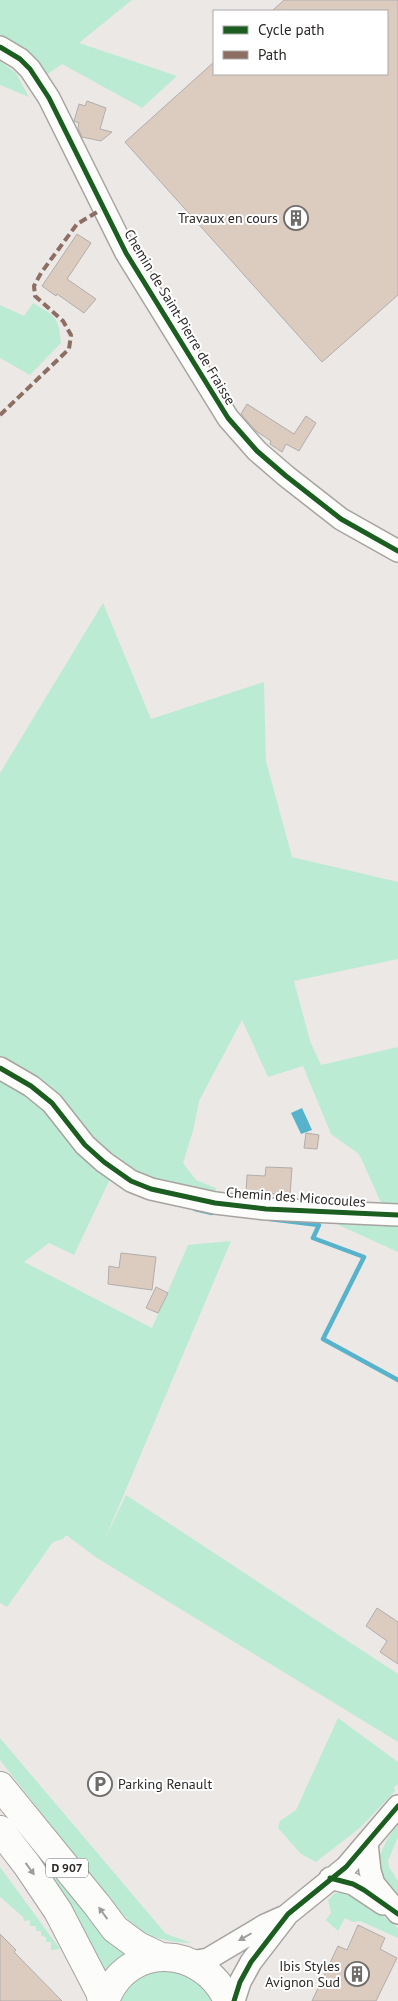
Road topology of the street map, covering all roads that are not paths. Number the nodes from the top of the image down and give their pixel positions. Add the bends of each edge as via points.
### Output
1 (0, 47) edge
2 (398, 550) edge
3 (0, 1068) edge
4 (398, 1215) edge
5 (0, 1786) edge
6 (398, 1806) edge
7 (0, 1830) edge
8 (367, 1843) junction
9 (338, 1872) junction
10 (374, 1884) junction
11 (288, 1914) junction
12 (398, 1914) edge
13 (161, 1957) junction
14 (190, 1962) junction
15 (232, 1998) edge
16 (104, 2001) edge

1 - 2 street, Chemin de Saint-Pierre de Fraisse via 20,58 49,98 126,253 228,418 257,451 341,519
3 - 4 street, Chemin des Micocoules via 52,1103 85,1145 104,1162 130,1181 151,1189 215,1203 266,1209
13 -> 5 main road, D 907 via 138,1946 115,1929
6 - 8 street
7 -> 16 main road, D 907 via 58,1911
8 - 9 street
8 - 10 street
9 - 10 street via 367,1878
9 - 11 street
9 - 12 street
10 - 12 street
11 -> 14 street via 208,1959
11 - 15 street via 250,1962
13 - 14 main road
13 - 16 main road via 141,1962 124,1973
14 - 15 main road via 214,1978

